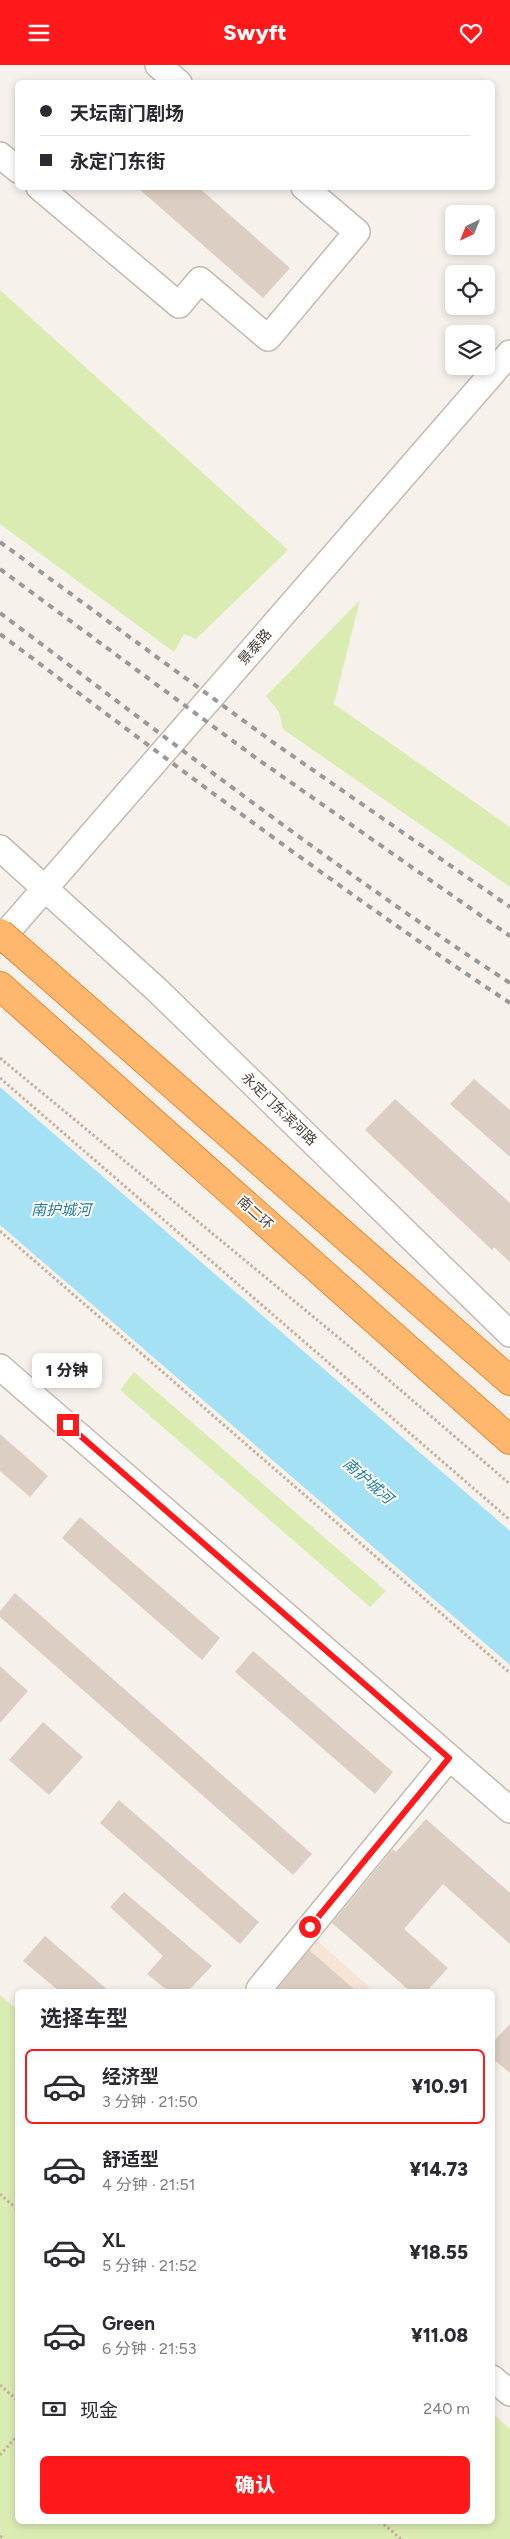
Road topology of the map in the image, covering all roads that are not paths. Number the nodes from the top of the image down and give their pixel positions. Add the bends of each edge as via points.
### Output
1 (158, 65) edge
2 (176, 80) edge
3 (0, 155) edge
4 (15, 167) edge
5 (43, 190) edge
6 (308, 190) edge
7 (510, 353) edge
8 (0, 848) edge
9 (45, 889) junction
10 (0, 933) edge
11 (0, 940) edge
12 (0, 985) edge
13 (510, 1333) edge
14 (0, 1367) edge
15 (510, 1381) edge
16 (510, 1440) edge
17 (449, 1758) junction
18 (510, 1810) edge
19 (259, 1989) dead end
20 (495, 2380) edge
21 (510, 2393) edge

1 - 2 street
3 - 4 street
5 - 6 street via 179,305 200,280 268,338 357,232
7 - 9 street, 景泰路
8 - 9 street, 永定门东滨河路
9 - 11 street, 景泰路
9 - 13 street, 永定门东滨河路 via 156,989
10 - 15 highway, bridge
12 - 16 highway, 南二环
14 - 17 street
17 - 18 street
17 - 19 street
20 - 21 street

